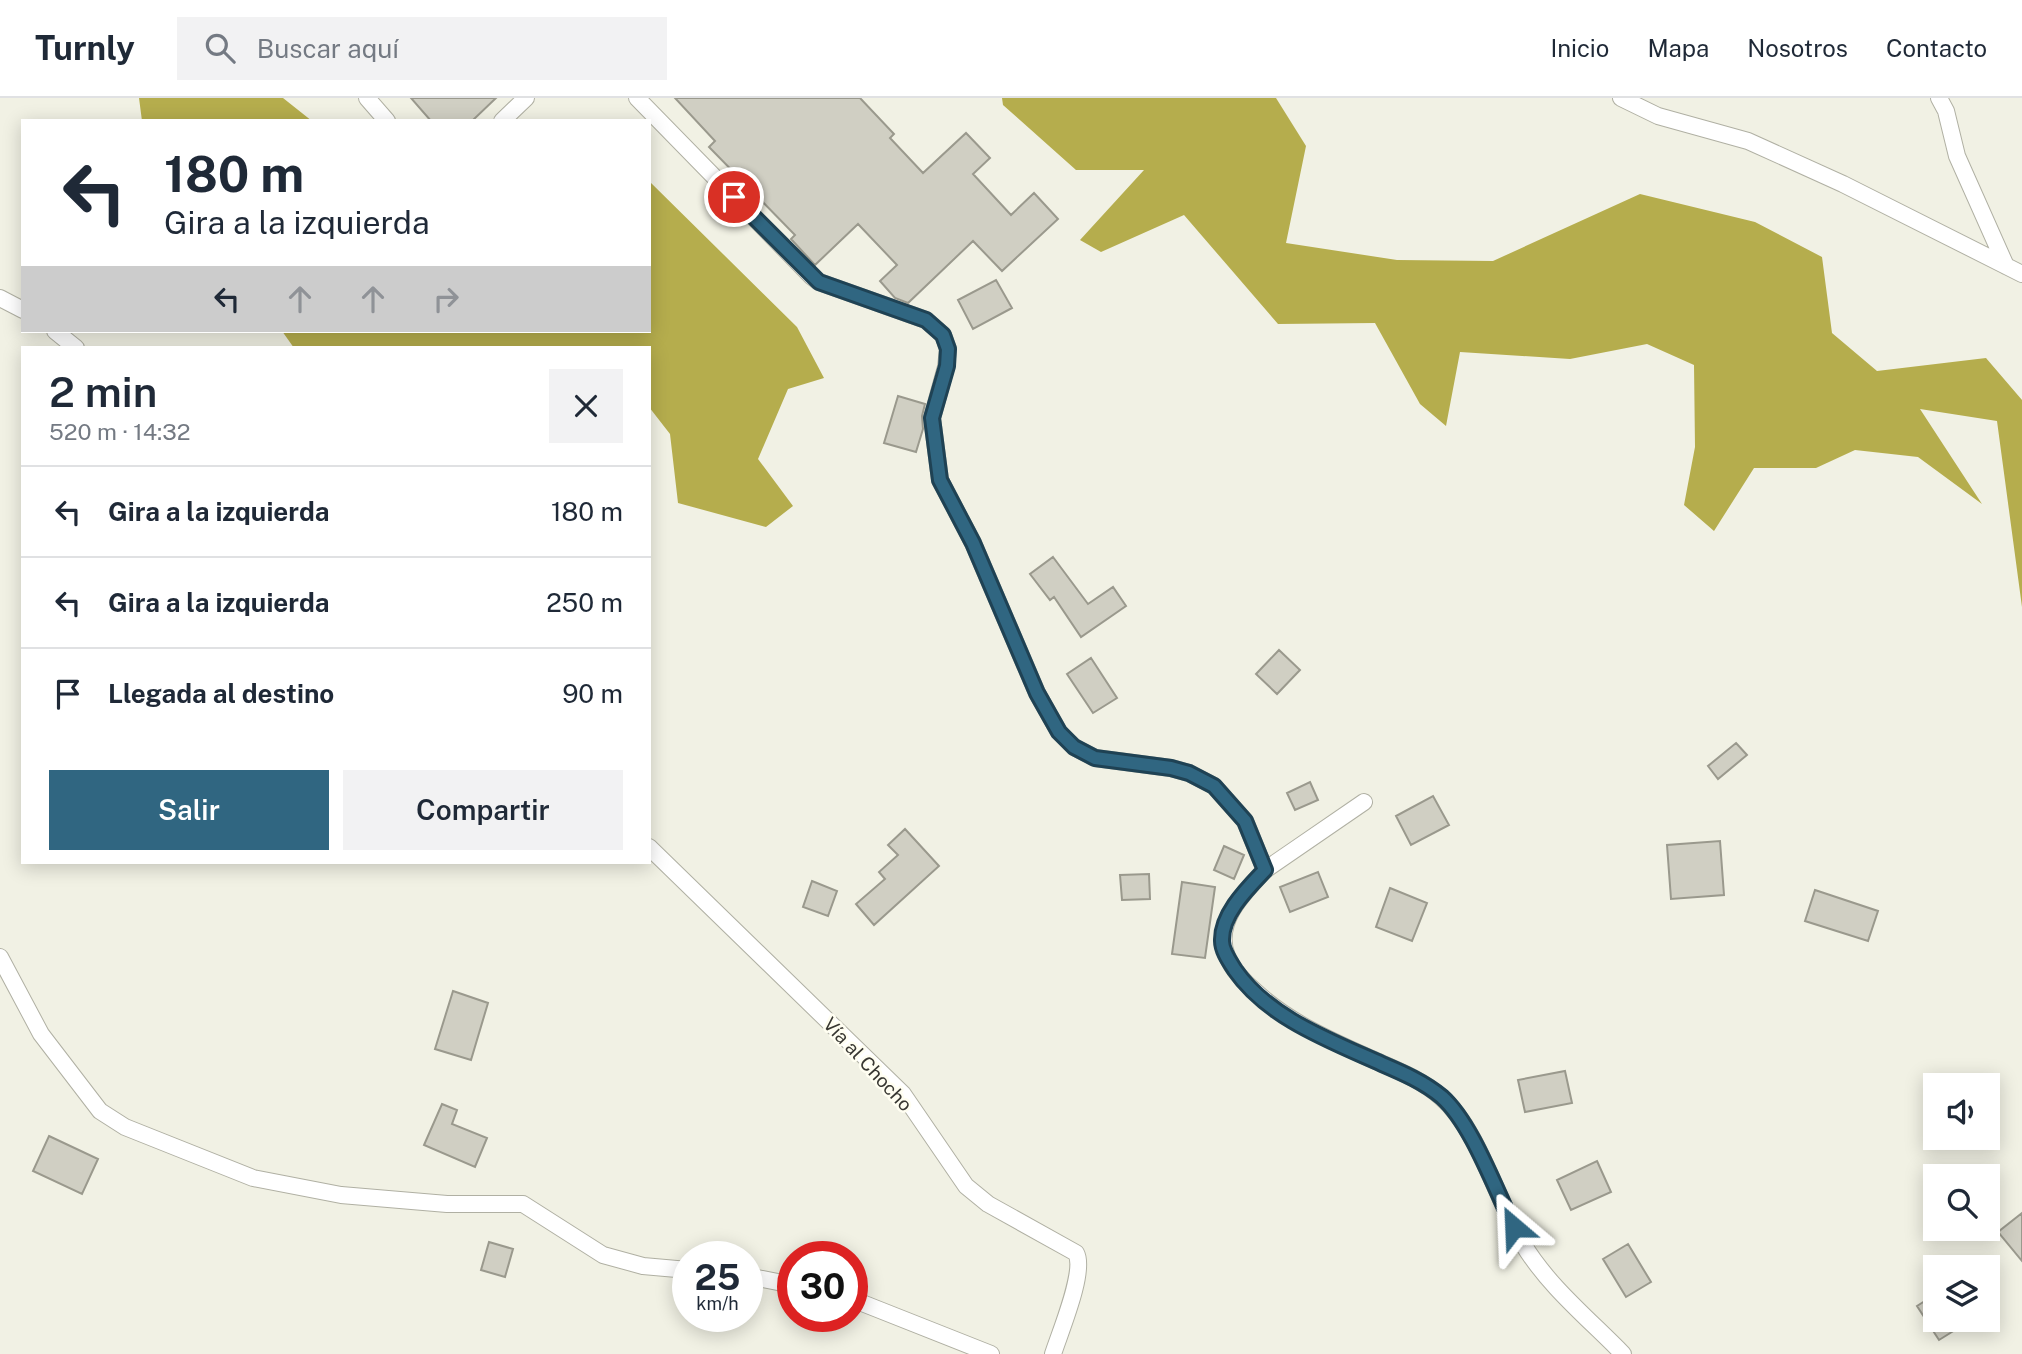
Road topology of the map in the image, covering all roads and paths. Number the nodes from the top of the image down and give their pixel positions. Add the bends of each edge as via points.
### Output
1 (367, 98) edge
2 (526, 98) edge
3 (637, 98) edge
4 (1621, 98) edge
5 (1939, 98) edge
6 (385, 119) edge
7 (504, 119) edge
8 (2006, 266) junction
9 (2022, 274) edge
10 (0, 298) edge
11 (21, 309) edge
12 (57, 333) edge
13 (74, 346) edge
14 (1364, 802) dead end
15 (651, 849) edge
16 (1265, 870) junction
17 (0, 957) edge
18 (672, 1269) edge
19 (868, 1305) edge
20 (991, 1354) edge
21 (1053, 1354) edge
22 (1623, 1354) edge

1 - 6 street
2 - 7 street
3 - 16 street via 811,276 935,326 943,335 947,366 932,418 940,480 1059,732 1095,758 1171,768 1214,786 1245,821
4 - 8 street via 1658,116 1748,141
5 - 8 street via 1956,156
8 - 9 street
10 - 11 street
12 - 13 street
14 - 16 street
15 - 21 street, Vía al Chocho via 903,1094 966,1186 988,1204 1076,1253 1080,1259 1076,1283
16 - 22 street via 1242,894 1227,920 1222,941 1227,959 1242,980 1276,1010 1420,1081 1454,1109 1523,1245
17 - 18 street via 41,1034 100,1111 125,1127 253,1178 341,1195 447,1204 523,1204 603,1255
19 - 20 street

